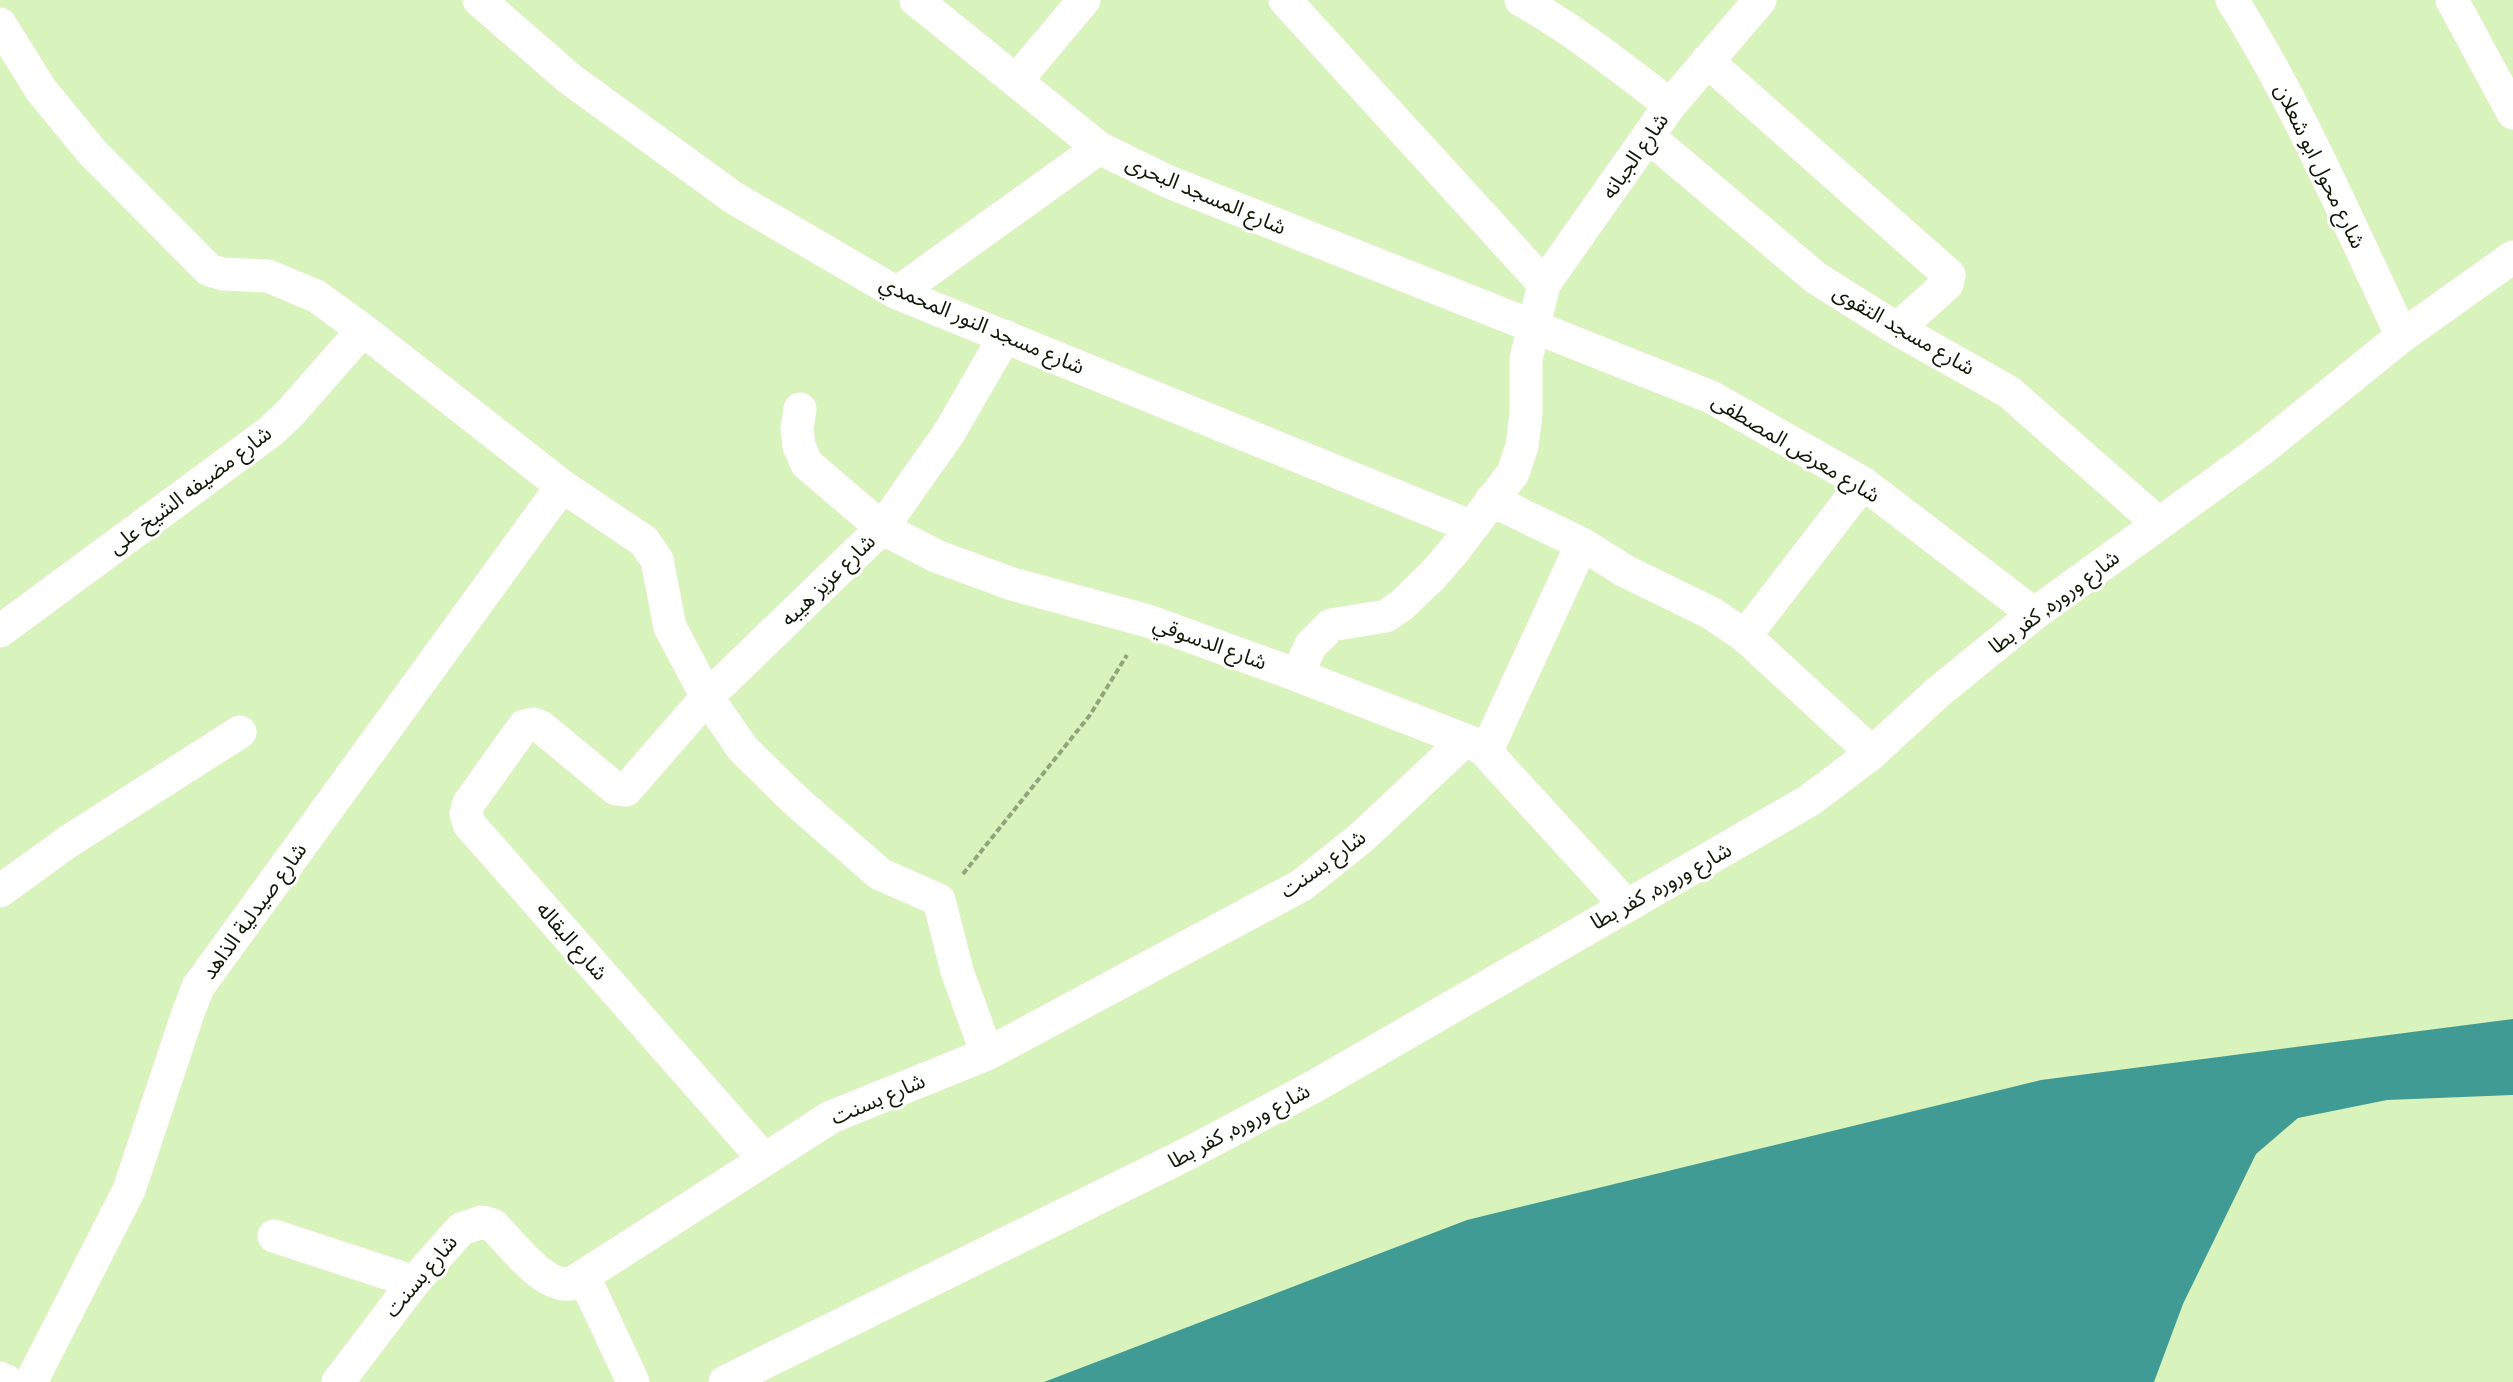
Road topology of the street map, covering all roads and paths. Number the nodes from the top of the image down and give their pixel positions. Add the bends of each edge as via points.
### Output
1 (479, 0) edge
2 (916, 0) edge
3 (1084, 0) edge
4 (1285, 0) edge
5 (1521, 0) edge
6 (1760, 0) edge
7 (2232, 0) edge
8 (2452, 0) edge
9 (0, 24) edge
10 (1707, 62) junction
11 (1016, 81) junction
12 (1671, 105) junction
13 (2513, 113) edge
14 (1649, 137) junction
15 (1099, 148) junction
16 (2513, 257) edge
17 (1544, 284) junction
18 (897, 293) junction
19 (1533, 325) junction
20 (1897, 329) junction
21 (363, 330) junction
22 (1005, 336) junction
23 (2402, 336) junction
24 (800, 409) dead end
25 (1863, 483) junction
26 (562, 486) junction
27 (1491, 500) junction
28 (2158, 524) junction
29 (1472, 527) junction
30 (882, 528) junction
31 (1582, 544) junction
32 (2034, 614) junction
33 (1148, 621) junction
34 (0, 631) edge
35 (1745, 636) junction
36 (1296, 675) junction
37 (707, 698) junction
38 (541, 727) joint
39 (240, 732) dead end
40 (1475, 746) junction
41 (1872, 753) junction
42 (0, 891) edge
43 (939, 900) junction
44 (1626, 905) junction
45 (987, 1054) junction
46 (764, 1159) junction
47 (274, 1236) dead end
48 (584, 1277) junction
49 (414, 1282) junction
50 (0, 1378) edge
51 (9, 1382) edge
52 (31, 1382) edge
53 (338, 1382) edge
54 (633, 1382) edge
55 (725, 1382) edge

1 - 18 street, شارع مسجد النور المحمدي via 570,79 734,198
2 - 11 street, شارع المسجد البحرى
3 - 11 street
4 - 17 street
5 - 12 street via 1548,15
6 - 10 street, شارع الجبانه
7 - 23 street, شارع محول ابو شعلان via 2293,106
8 - 13 street
9 - 21 street via 41,90 92,152 209,270 283,281 316,296
10 - 12 street, شارع الجبانه
10 - 20 street via 1949,275 1947,284
11 - 15 street, شارع المسجد البحرى
12 - 14 street, شارع الجبانه
14 - 17 street, شارع الجبانه
14 - 20 street, شارع مسجد التقوى via 1816,278
15 - 18 street
15 - 19 street, شارع المسجد البحرى via 1169,182
16 - 23 street, شارع وروره, كفر بطا
17 - 19 street, شارع الجبانه
18 - 22 street, شارع مسجد النور المحمدي
19 - 25 street, شارع معرض المصطفى via 1711,397
19 - 27 street, شارع الجبانه via 1526,359 1526,414 1521,446 1513,473
20 - 28 street, شارع مسجد التقوى via 2009,392
21 - 26 street
21 - 34 street, شارع مضيفه الشيخ على via 271,431
22 - 29 street, شارع مسجد النور المحمدي
22 - 30 street, شارع عزيز هيبه via 949,433
23 - 28 street, شارع وروره, كفر بطا via 2261,450
24 - 30 street, شارع الدسوقي via 799,446 807,464
25 - 32 street, شارع معرض المصطفى
25 - 35 street
26 - 37 street via 644,541 657,560 670,627
26 - 52 street, شارع صيدلية الذاهد via 198,987 129,1190
27 - 29 street, شارع الجبانه
27 - 31 street
28 - 32 street, شارع وروره, كفر بطا
29 - 36 street, شارع الجبانه via 1433,575 1402,605 1386,616 1331,625 1311,645
30 - 33 street, شارع الدسوقي via 970,570
30 - 37 street, شارع عزيز هيبه
31 - 35 street via 1624,571 1711,613
31 - 40 street
32 - 41 street, شارع وروره, كفر بطا via 1937,693
33 - 36 street, شارع الدسوقي
33 - 43 path via 1090,715 975,861
35 - 41 street
36 - 40 street, شارع الدسوقي
37 - 38 street, شارع عزيز هيبه via 626,790 616,789
37 - 43 street via 743,749 796,801 880,874
38 - 46 street, شارع البقاله via 524,726 469,803 469,824
39 - 42 street via 69,841
40 - 44 street, شارع الدسوقي
40 - 45 street, شارع بسنت via 1302,885
41 - 44 street, شارع وروره, كفر بطا via 1810,800
43 - 45 street via 957,971
44 - 55 street, شارع وروره, كفر بطا via 1315,1086 1189,1153
45 - 46 street, شارع بسنت via 831,1117
46 - 48 street, شارع بسنت
47 - 49 street
48 - 49 street, شارع بسنت via 564,1285 550,1281 493,1225 482,1222 461,1229
48 - 54 street
49 - 53 street, شارع بسنت
50 - 51 street

